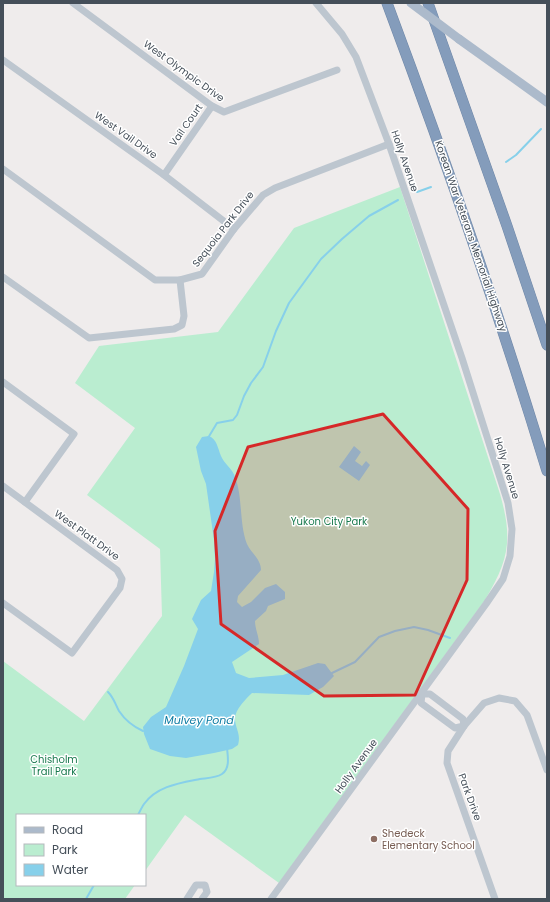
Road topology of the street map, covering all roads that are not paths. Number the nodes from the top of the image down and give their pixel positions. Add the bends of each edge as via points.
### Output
1 (73, 3) edge
2 (316, 3) edge
3 (387, 3) edge
4 (411, 3) edge
5 (428, 3) edge
6 (3, 60) edge
7 (337, 70) dead end
8 (547, 102) edge
9 (212, 106) junction
10 (389, 144) junction
11 (3, 169) edge
12 (164, 175) junction
13 (234, 229) junction
14 (3, 277) edge
15 (180, 280) junction
16 (547, 345) edge
17 (3, 382) edge
18 (547, 471) edge
19 (3, 486) edge
20 (25, 502) junction
21 (3, 603) edge
22 (422, 694) junction
23 (464, 726) junction
24 (547, 770) edge
25 (187, 899) edge
26 (202, 899) edge
27 (271, 899) edge
28 (495, 899) edge

1 - 9 street, West Olympic Drive
2 - 10 street, Holly Avenue via 342,34 356,57
3 - 18 highway, Korean War Veterans Memorial Highway via 476,248
4 - 8 main road, bridge
5 - 16 highway
6 - 12 street, West Vail Drive
7 - 9 street, West Olympic Drive via 224,112
9 - 12 street, Vail Court
10 - 13 street, Sequoia Park Drive via 275,188 263,195
10 - 22 street, Holly Avenue via 462,358 508,503 512,529 510,556 503,579
11 - 15 street, Sequoia Park Drive via 155,280
12 - 13 street, West Vail Drive
13 - 15 street, Sequoia Park Drive via 202,274
14 - 15 street via 89,338 174,329 182,325 184,316
17 - 20 street via 74,434
19 - 20 street, West Platt Drive
20 - 21 street, West Platt Drive via 117,570 122,579 120,588 72,653
22 - 23 street via 430,694 463,718
22 - 23 street via 421,703 455,728
22 - 27 street, Holly Avenue
23 - 24 street, Park Drive via 484,703 499,698 515,701 527,715
23 - 28 street, Park Drive via 448,751 447,763
25 - 26 street via 196,885 205,885 207,892

